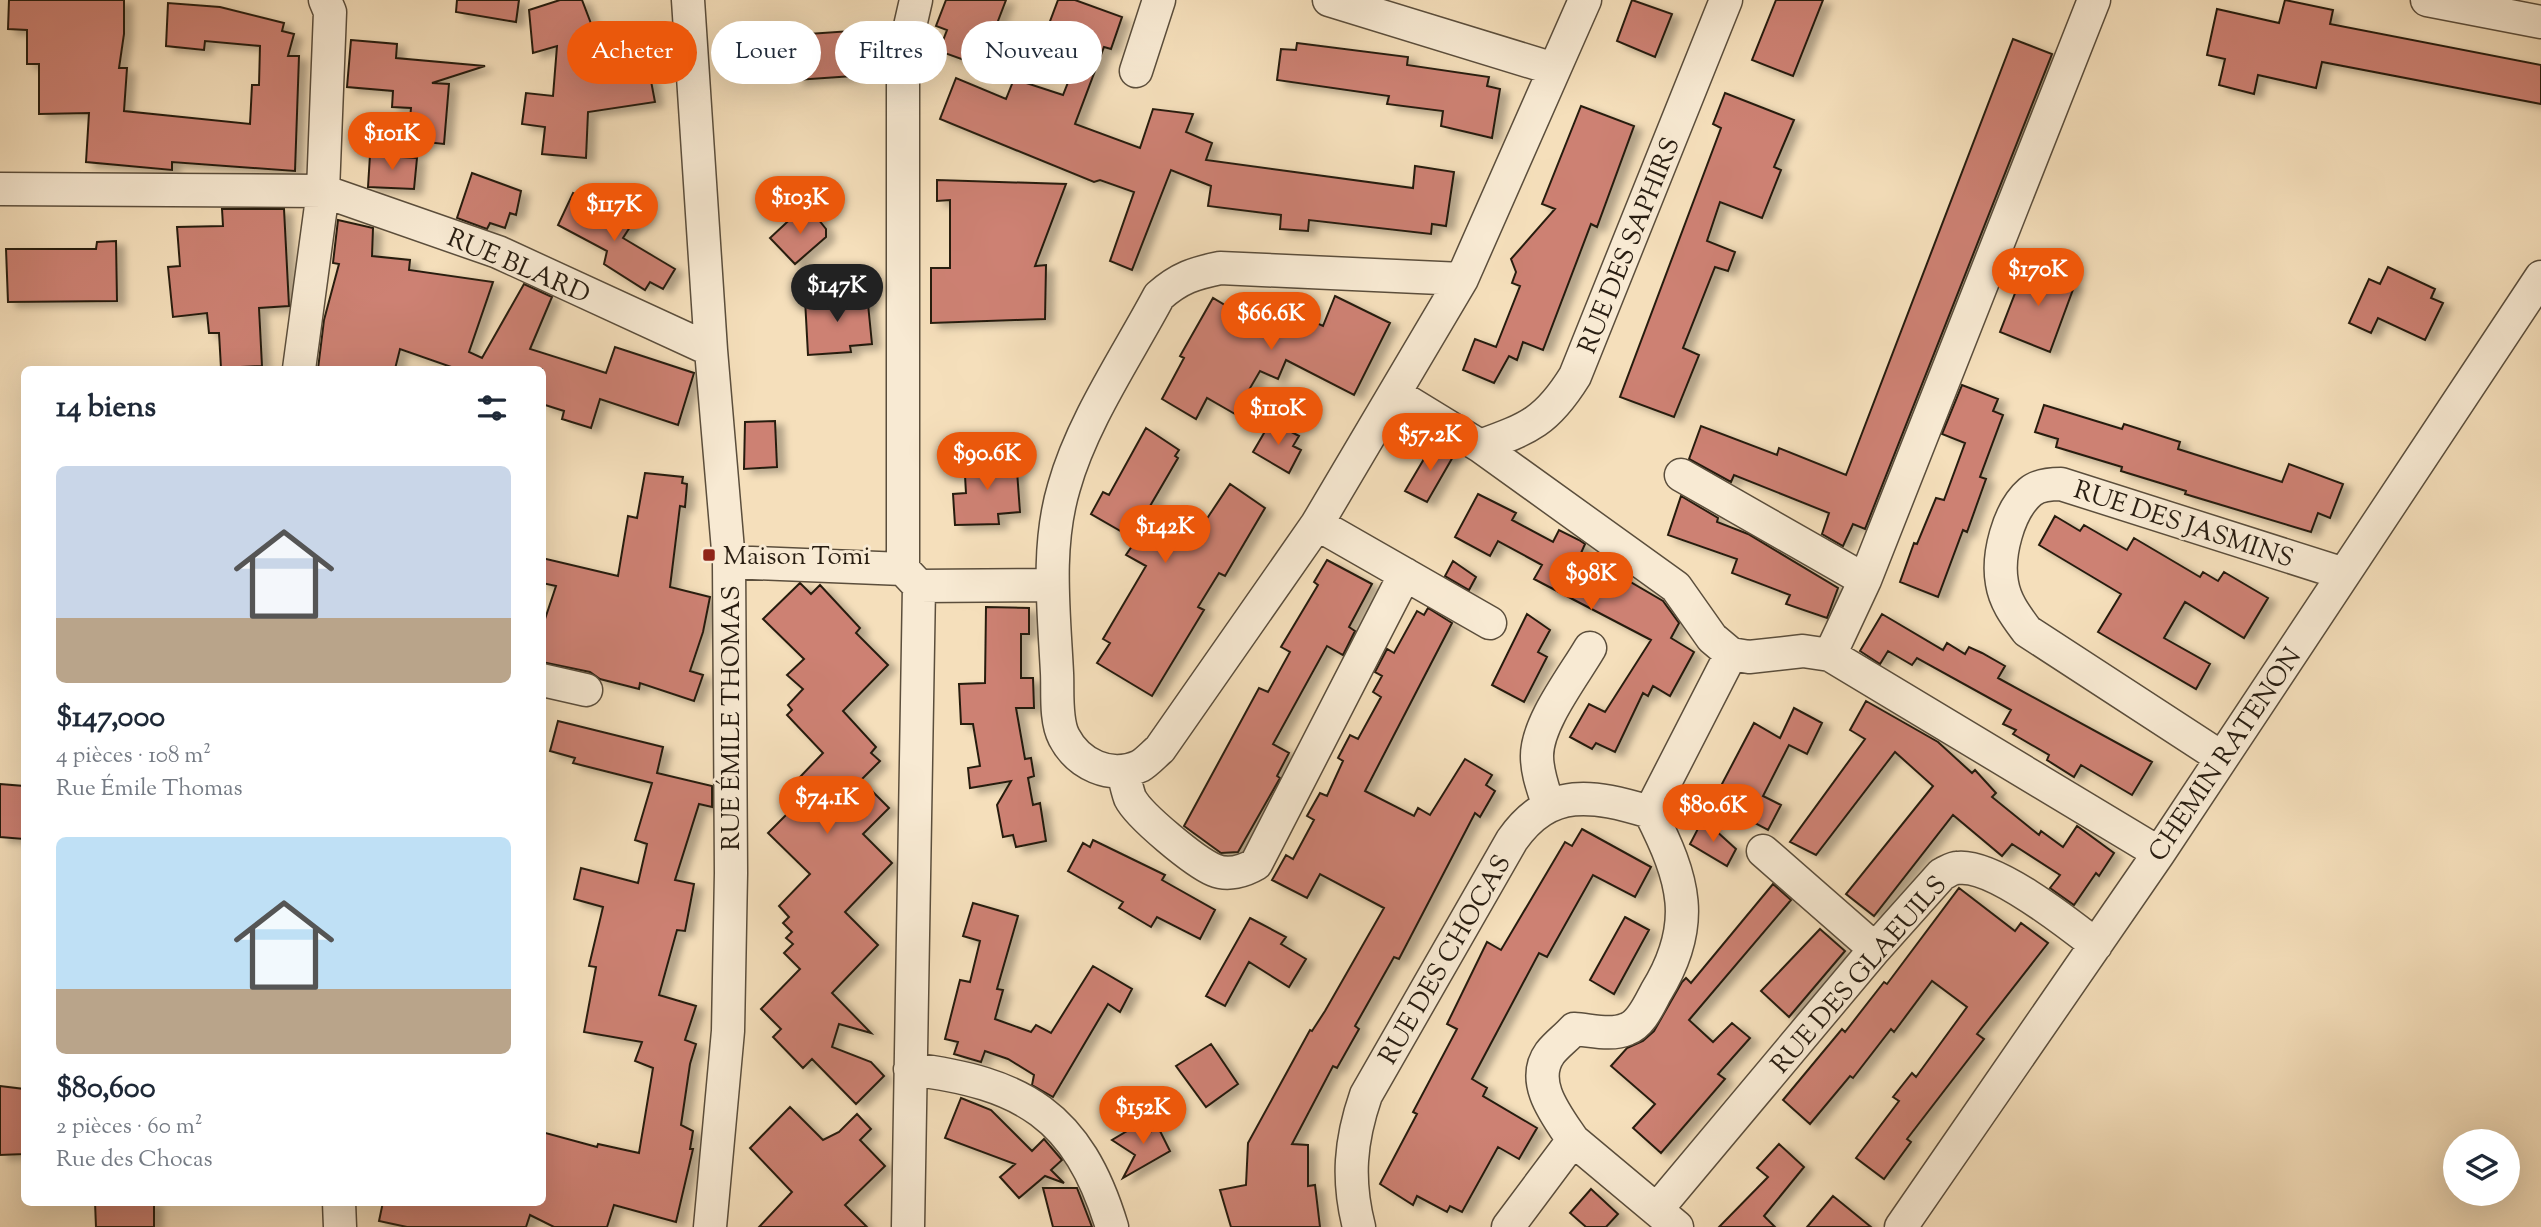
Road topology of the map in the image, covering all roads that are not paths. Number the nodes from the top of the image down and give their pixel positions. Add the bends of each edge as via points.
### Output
1 (325, 0) edge
2 (688, 0) edge
3 (916, 0) edge
4 (1159, 0) edge
5 (1329, 0) edge
6 (1585, 0) edge
7 (1726, 0) edge
8 (2094, 0) edge
9 (2427, 0) edge
10 (2541, 22) edge
11 (1554, 69) junction
12 (1136, 71) dead end
13 (0, 189) edge
14 (323, 191) junction
15 (2541, 277) edge
16 (1462, 279) junction
17 (711, 350) junction
18 (299, 366) edge
19 (1395, 394) junction
20 (1480, 446) junction
21 (1681, 475) dead end
22 (1317, 524) junction
23 (729, 562) junction
24 (1405, 574) junction
25 (2344, 574) junction
26 (911, 578) junction
27 (1865, 580) junction
28 (1051, 585) junction
29 (1490, 622) dead end
30 (1590, 648) dead end
31 (1731, 654) junction
32 (1830, 656) junction
33 (546, 681) edge
34 (586, 690) dead end
35 (2222, 758) junction
36 (1123, 771) junction
37 (1548, 804) junction
38 (1650, 812) junction
39 (1763, 851) dead end
40 (2159, 853) junction
41 (2096, 945) junction
42 (1875, 949) junction
43 (910, 1069) junction
44 (1573, 1140) junction
45 (339, 1206) edge
46 (1667, 1218) edge
47 (340, 1227) edge
48 (710, 1227) edge
49 (908, 1227) edge
50 (1112, 1227) edge
51 (1359, 1227) edge
52 (1508, 1227) edge
53 (1900, 1227) edge

1 - 14 street via 330,12
2 - 17 street, RUE ÉMILE THOMAS
3 - 26 street via 903,57
4 - 12 street
5 - 11 street
6 - 11 street
7 - 20 street, RUE DES SAPHIRS via 1575,376 1557,405 1537,422
8 - 27 street
9 - 10 street
11 - 16 street
13 - 14 street, RUE BLARD
14 - 17 street, RUE BLARD via 498,252
14 - 18 street
15 - 25 street, CHEMIN RATENON
16 - 19 street
16 - 28 street via 1220,268 1192,273 1175,282 1159,296 1078,448 1063,489
17 - 23 street, RUE ÉMILE THOMAS
19 - 20 street
19 - 22 street
20 - 31 street via 1676,587 1712,638
21 - 27 street
22 - 24 street
22 - 36 street via 1160,749 1141,766
23 - 26 street
23 - 48 street, RUE ÉMILE THOMAS via 728,1031
24 - 29 street
24 - 36 street via 1256,864 1237,872 1214,870 1151,824 1131,799
25 - 35 street, CHEMIN RATENON
25 - 35 street, RUE DES JASMINS via 2061,484 2046,484 2030,492 2020,505 2002,556 2002,583 2011,608 2027,631
26 - 28 street
26 - 43 street
27 - 32 street
28 - 36 street via 1062,735 1080,759 1101,770
30 - 37 street via 1542,731 1536,754
31 - 32 street via 1749,657 1803,651
31 - 38 street
32 - 40 street
33 - 34 street
35 - 40 street, CHEMIN RATENON
37 - 38 street via 1616,802
37 - 51 street, RUE DES CHOCAS via 1526,820 1512,840 1366,1096 1354,1129 1350,1165
38 - 44 street via 1679,880 1684,911 1681,934 1667,975 1629,1029 1574,1029 1549,1055 1542,1079 1549,1104
39 - 42 street
40 - 41 street, CHEMIN RATENON
41 - 42 street, RUE DES GLAEUILS via 2053,911 2009,886 1978,871 1955,868 1929,886
41 - 53 street, CHEMIN RATENON
42 - 46 street, RUE DES GLAEUILS
43 - 49 street
43 - 50 street via 990,1086 1033,1104 1068,1134 1099,1184
44 - 46 street
44 - 52 street
45 - 47 street

